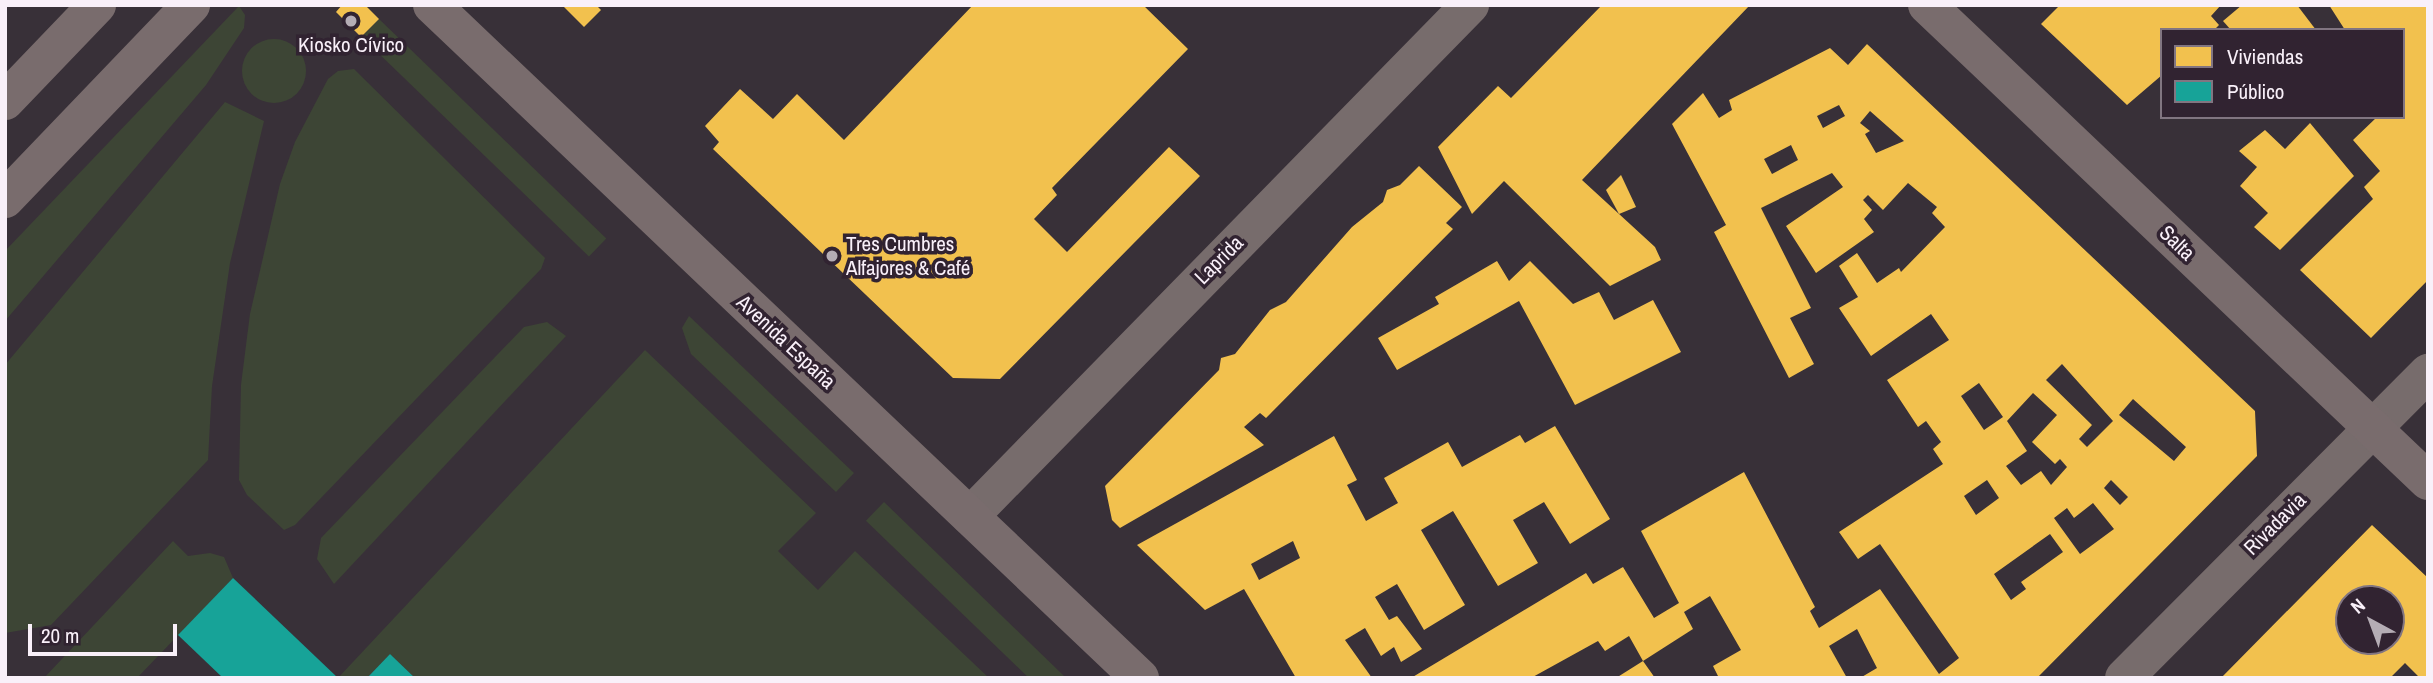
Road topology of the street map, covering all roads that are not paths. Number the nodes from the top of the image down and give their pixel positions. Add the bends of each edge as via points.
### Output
1 (97, 5) edge
2 (191, 5) edge
3 (432, 5) edge
4 (1469, 5) edge
5 (1927, 5) edge
6 (5, 100) edge
7 (5, 199) edge
8 (2428, 373) edge
9 (2372, 429) junction
10 (2428, 481) edge
11 (970, 516) junction
12 (1140, 678) edge
13 (2124, 678) edge

1 - 6 main road
2 - 7 main road
3 - 11 main road, Avenida España
4 - 11 street, Laprida
5 - 9 main road, Salta
8 - 9 street, Rivadavia
9 - 10 main road, Salta
9 - 13 street, Rivadavia
11 - 12 main road, Avenida España

